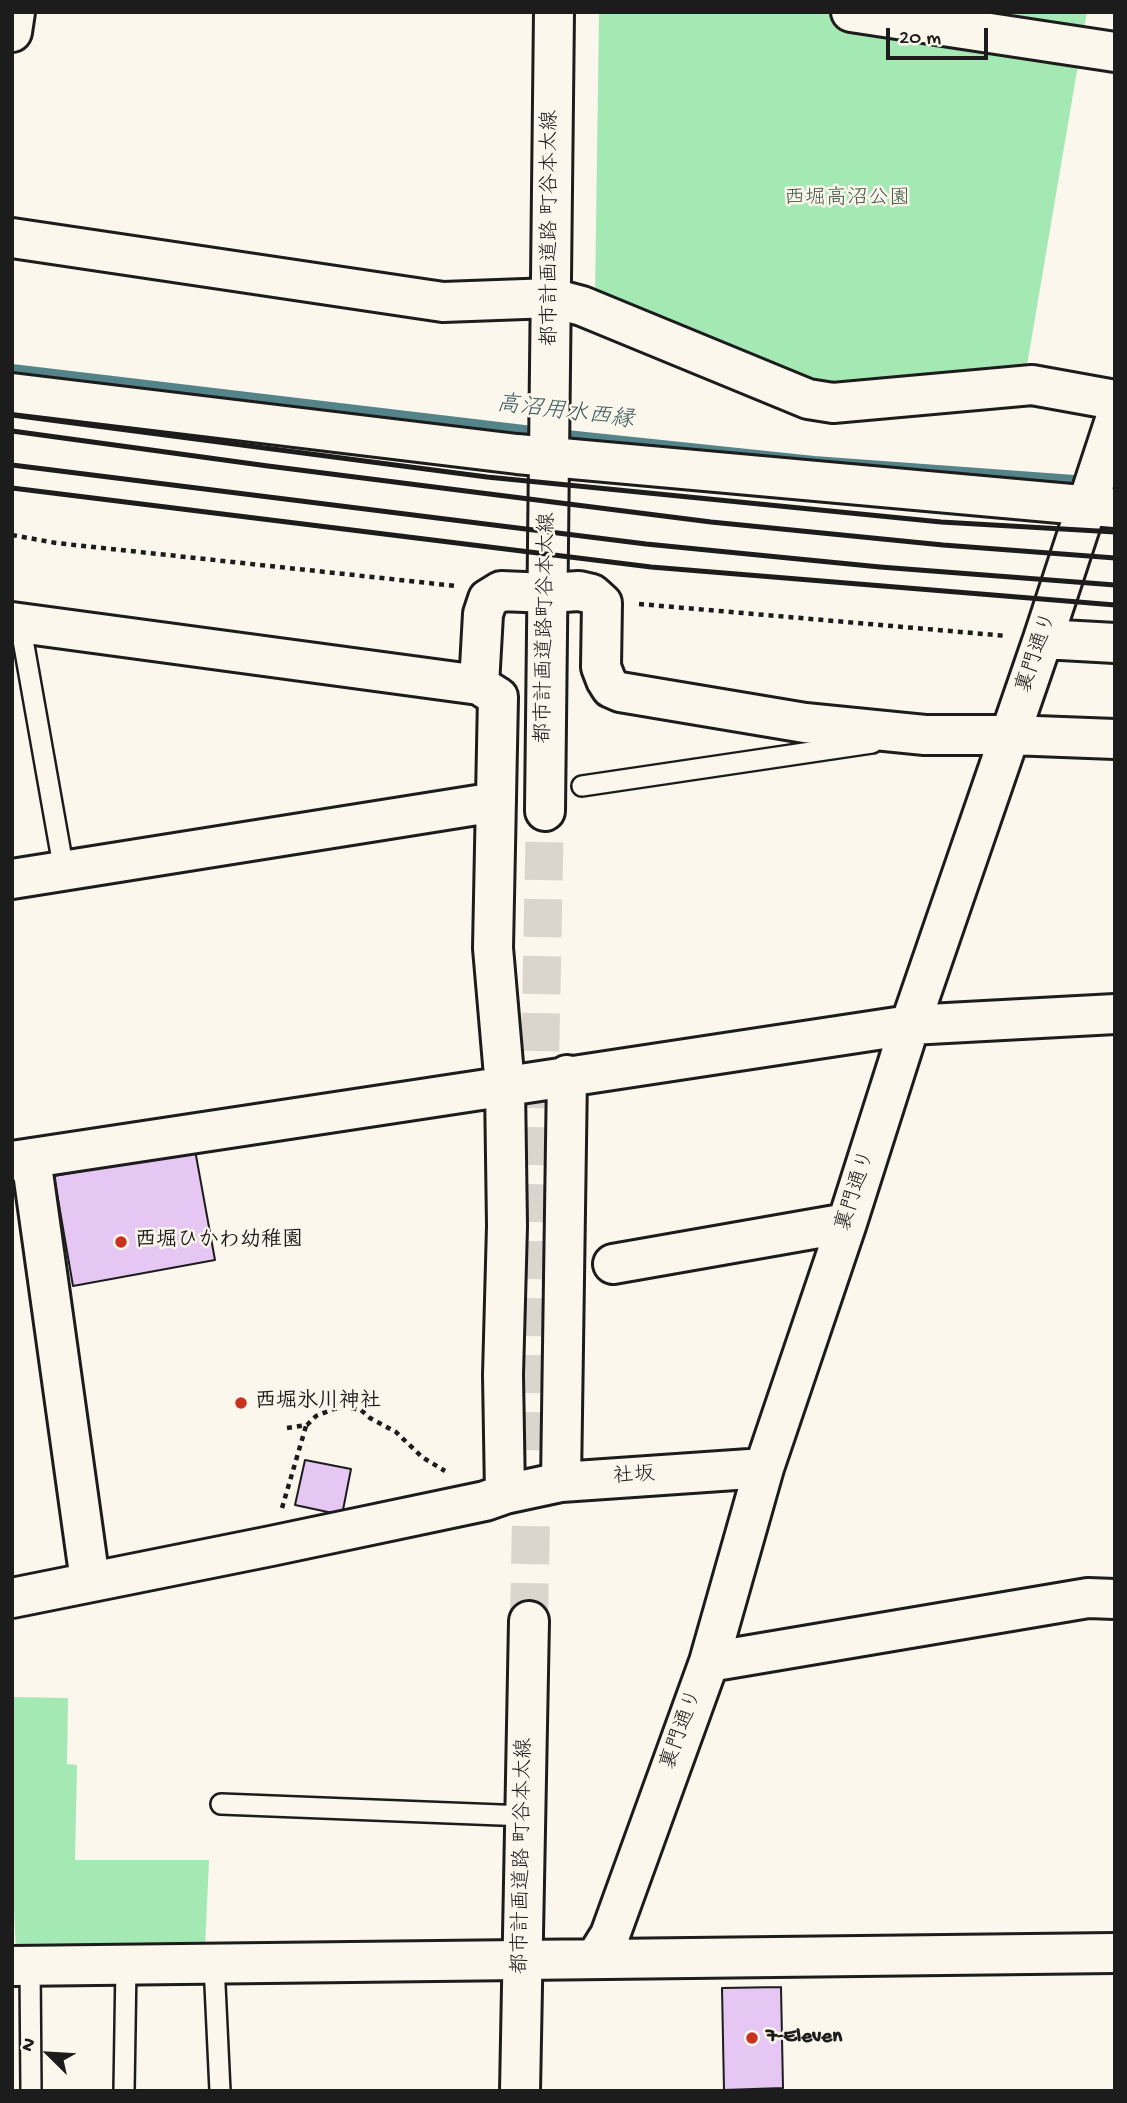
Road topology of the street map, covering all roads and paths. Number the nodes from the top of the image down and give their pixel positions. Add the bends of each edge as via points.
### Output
1 (15, 12) edge
2 (554, 12) edge
3 (850, 12) edge
4 (12, 32) edge
5 (1115, 52) edge
6 (12, 238) edge
7 (552, 298) junction
8 (12, 393) edge
9 (1115, 400) edge
10 (1115, 420) edge
11 (550, 441) junction
12 (1098, 495) edge
13 (12, 535) edge
14 (498, 593) junction
15 (548, 593) junction
16 (602, 603) junction
17 (16, 622) edge
18 (1043, 639) junction
19 (1115, 643) edge
20 (479, 685) junction
21 (925, 736) junction
22 (1010, 736) junction
23 (1115, 739) edge
24 (582, 786) dead end
25 (496, 802) junction
26 (545, 811) tunnel mouth
27 (64, 871) junction
28 (12, 879) edge
29 (1115, 1014) edge
30 (910, 1025) junction
31 (567, 1075) junction
32 (505, 1087) junction
33 (22, 1160) edge
34 (847, 1223) junction
35 (613, 1264) dead end
36 (307, 1425) junction
37 (287, 1428) dead end
38 (764, 1468) junction
39 (450, 1473) dead end
40 (561, 1482) junction
41 (505, 1494) junction
42 (271, 1546) junction
43 (90, 1581) junction
44 (12, 1598) edge
45 (1115, 1599) edge
46 (530, 1621) tunnel mouth
47 (709, 1662) junction
48 (221, 1804) dead end
49 (526, 1816) junction
50 (1115, 1953) edge
51 (595, 1959) junction
52 (522, 1960) junction
53 (214, 1964) junction
54 (126, 1965) junction
55 (21, 1966) edge
56 (31, 2091) edge
57 (124, 2091) edge
58 (219, 2091) edge
59 (520, 2091) edge

1 - 4 street
2 - 7 street, 都市計画道路 町谷本太線
3 - 5 street
6 - 7 street via 443,302
7 - 9 street via 582,306 808,399 833,403 1032,385
7 - 11 street, 都市計画道路 町谷本太線
8 - 11 street via 517,454
10 - 12 street, 裏門通り
11 - 12 street
11 - 15 street, 都市計画道路町谷本太線
12 - 18 street, 裏門通り
13 - 14 path
14 - 15 street
14 - 20 street via 488,598 483,614
15 - 16 street via 579,591
15 - 26 street, 都市計画道路町谷本太線
16 - 18 path
16 - 21 street via 601,667 611,688 805,723
17 - 20 street
17 - 27 lane
18 - 19 street
18 - 22 street, 裏門通り
20 - 25 street via 498,697
21 - 22 street
21 - 24 lane
22 - 23 street
22 - 30 street, 裏門通り
25 - 27 street
25 - 32 street via 493,947
27 - 28 street
29 - 30 street
30 - 31 street
30 - 34 street, 裏門通り
31 - 32 street
31 - 40 street
32 - 33 street
32 - 41 street
33 - 43 street
34 - 35 street
34 - 38 street, 裏門通り
36 - 37 path
36 - 39 path via 334,1409 360,1410
36 - 42 path
38 - 40 street, 社坂
38 - 47 street, 裏門通り
40 - 41 street, 社坂
41 - 42 street, 社坂
42 - 43 street, 社坂
43 - 44 street, 社坂
45 - 47 street via 1088,1598
46 - 49 street, 都市計画道路 町谷本太線
47 - 51 street, 裏門通り via 610,1935
48 - 49 lane
49 - 52 street, 都市計画道路 町谷本太線
50 - 51 street
51 - 52 street
52 - 53 street
52 - 59 street, 都市計画道路 町谷本太線
53 - 54 street
53 - 58 lane
54 - 55 street
54 - 57 lane
55 - 56 lane

